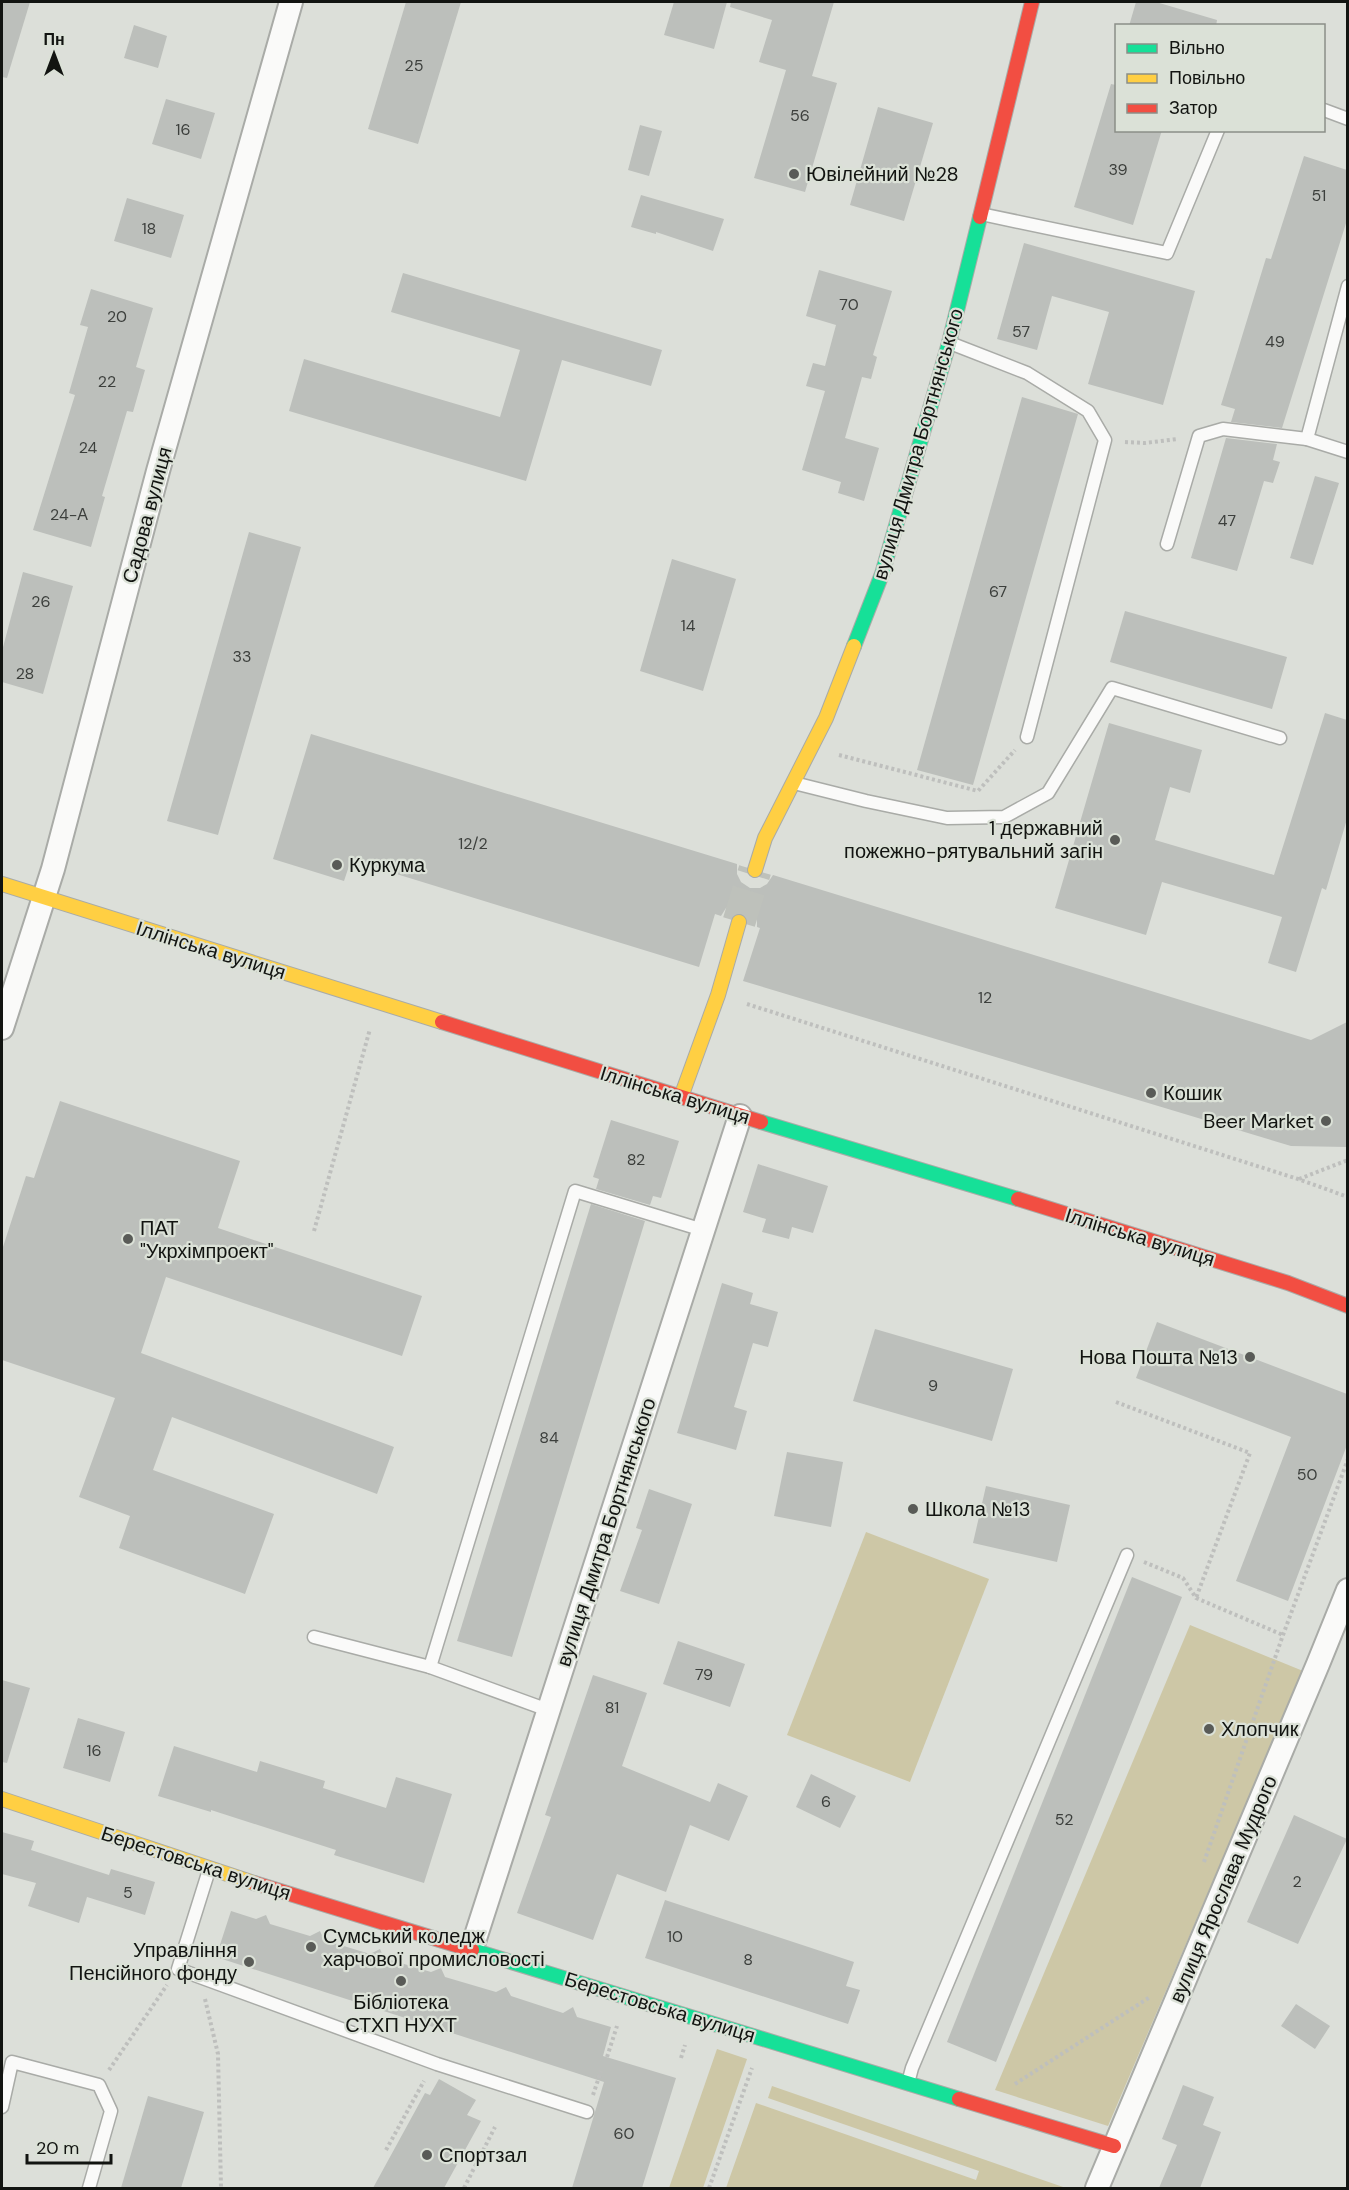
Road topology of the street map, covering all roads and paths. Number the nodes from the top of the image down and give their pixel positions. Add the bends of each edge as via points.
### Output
1 (291, 2) edge
2 (1032, 2) edge
3 (1325, 111) edge
4 (1347, 119) edge
5 (1217, 132) edge
6 (980, 213) junction
7 (1347, 286) edge
8 (949, 342) junction
9 (1199, 436) junction
10 (1307, 439) junction
11 (1105, 440) junction
12 (1347, 452) edge
13 (1167, 544) dead end
14 (1027, 737) joint
15 (1280, 738) dead end
16 (829, 753) dead end
17 (793, 783) junction
18 (755, 870) tunnel mouth
19 (2, 884) edge
20 (44, 898) junction
21 (739, 922) tunnel mouth
22 (718, 994) junction
23 (2, 1028) edge
24 (370, 1029) dead end
25 (681, 1097) junction
26 (740, 1116) junction
27 (1347, 1160) edge
28 (1298, 1179) junction
29 (1347, 1197) edge
30 (703, 1230) junction
31 (314, 1231) dead end
32 (1347, 1306) edge
33 (1116, 1402) dead end
34 (1347, 1459) edge
35 (1127, 1555) joint
36 (1347, 1590) edge
37 (1196, 1598) junction
38 (314, 1637) dead end
39 (430, 1667) junction
40 (548, 1710) junction
41 (2, 1799) edge
42 (209, 1869) junction
43 (472, 1948) junction
44 (178, 1969) junction
45 (201, 1978) junction
46 (1160, 1991) dead end
47 (617, 2024) dead end
48 (607, 2057) dead end
49 (437, 2064) junction
50 (752, 2067) dead end
51 (601, 2071) dead end
52 (908, 2083) junction
53 (99, 2085) junction
54 (595, 2088) dead end
55 (1006, 2090) dead end
56 (2, 2107) edge
57 (587, 2112) dead end
58 (495, 2127) dead end
59 (1114, 2146) junction
60 (386, 2150) dead end
61 (89, 2188) edge
62 (221, 2188) edge
63 (464, 2188) edge
64 (710, 2188) edge
65 (1097, 2188) edge

1 - 20 street, Садова вулиця via 158,471
2 - 6 street, вулиця Дмитра Бортнянського
3 - 4 lane
5 - 6 lane via 1167,253
6 - 8 street, вулиця Дмитра Бортнянського
7 - 10 lane
8 - 11 lane via 1027,373 1088,411
8 - 17 street, вулиця Дмитра Бортнянського via 882,574 826,718
9 - 10 lane via 1223,429
9 - 11 path via 1145,443
9 - 13 lane
10 - 12 lane
11 - 14 lane
14 - 16 path via 978,791
15 - 17 lane via 1112,688 1048,793 1004,817 947,818
17 - 18 street, вулиця Дмитра Бортнянського via 765,838
19 - 20 street, Іллінська вулиця
20 - 23 street, Садова вулиця
20 - 25 street, Іллінська вулиця
21 - 22 street
22 - 25 street
22 - 28 path
24 - 31 path
25 - 26 street, Іллінська вулиця
26 - 30 street, вулиця Дмитра Бортнянського
26 - 32 street, Іллінська вулиця via 1288,1283
27 - 28 path
28 - 29 path
30 - 39 lane via 574,1191
30 - 40 street, вулиця Дмитра Бортнянського
33 - 37 path via 1250,1453
34 - 37 path via 1283,1635
35 - 37 path via 1183,1578
35 - 52 lane
36 - 59 street, вулиця Ярослава Мудрого
38 - 39 lane
39 - 40 lane
40 - 43 street, вулиця Дмитра Бортнянського
41 - 42 street, Берестовська вулиця
42 - 43 street, Берестовська вулиця
42 - 44 lane
43 - 52 street, Берестовська вулиця
44 - 45 lane
44 - 53 path
45 - 49 lane
45 - 62 path via 218,2054
46 - 55 path
47 - 48 path
49 - 57 lane
49 - 60 path
50 - 64 path
51 - 54 path
52 - 59 street, Берестовська вулиця
53 - 56 lane via 12,2062
53 - 61 lane via 111,2111
58 - 63 path
59 - 65 street, вулиця Ярослава Мудрого

